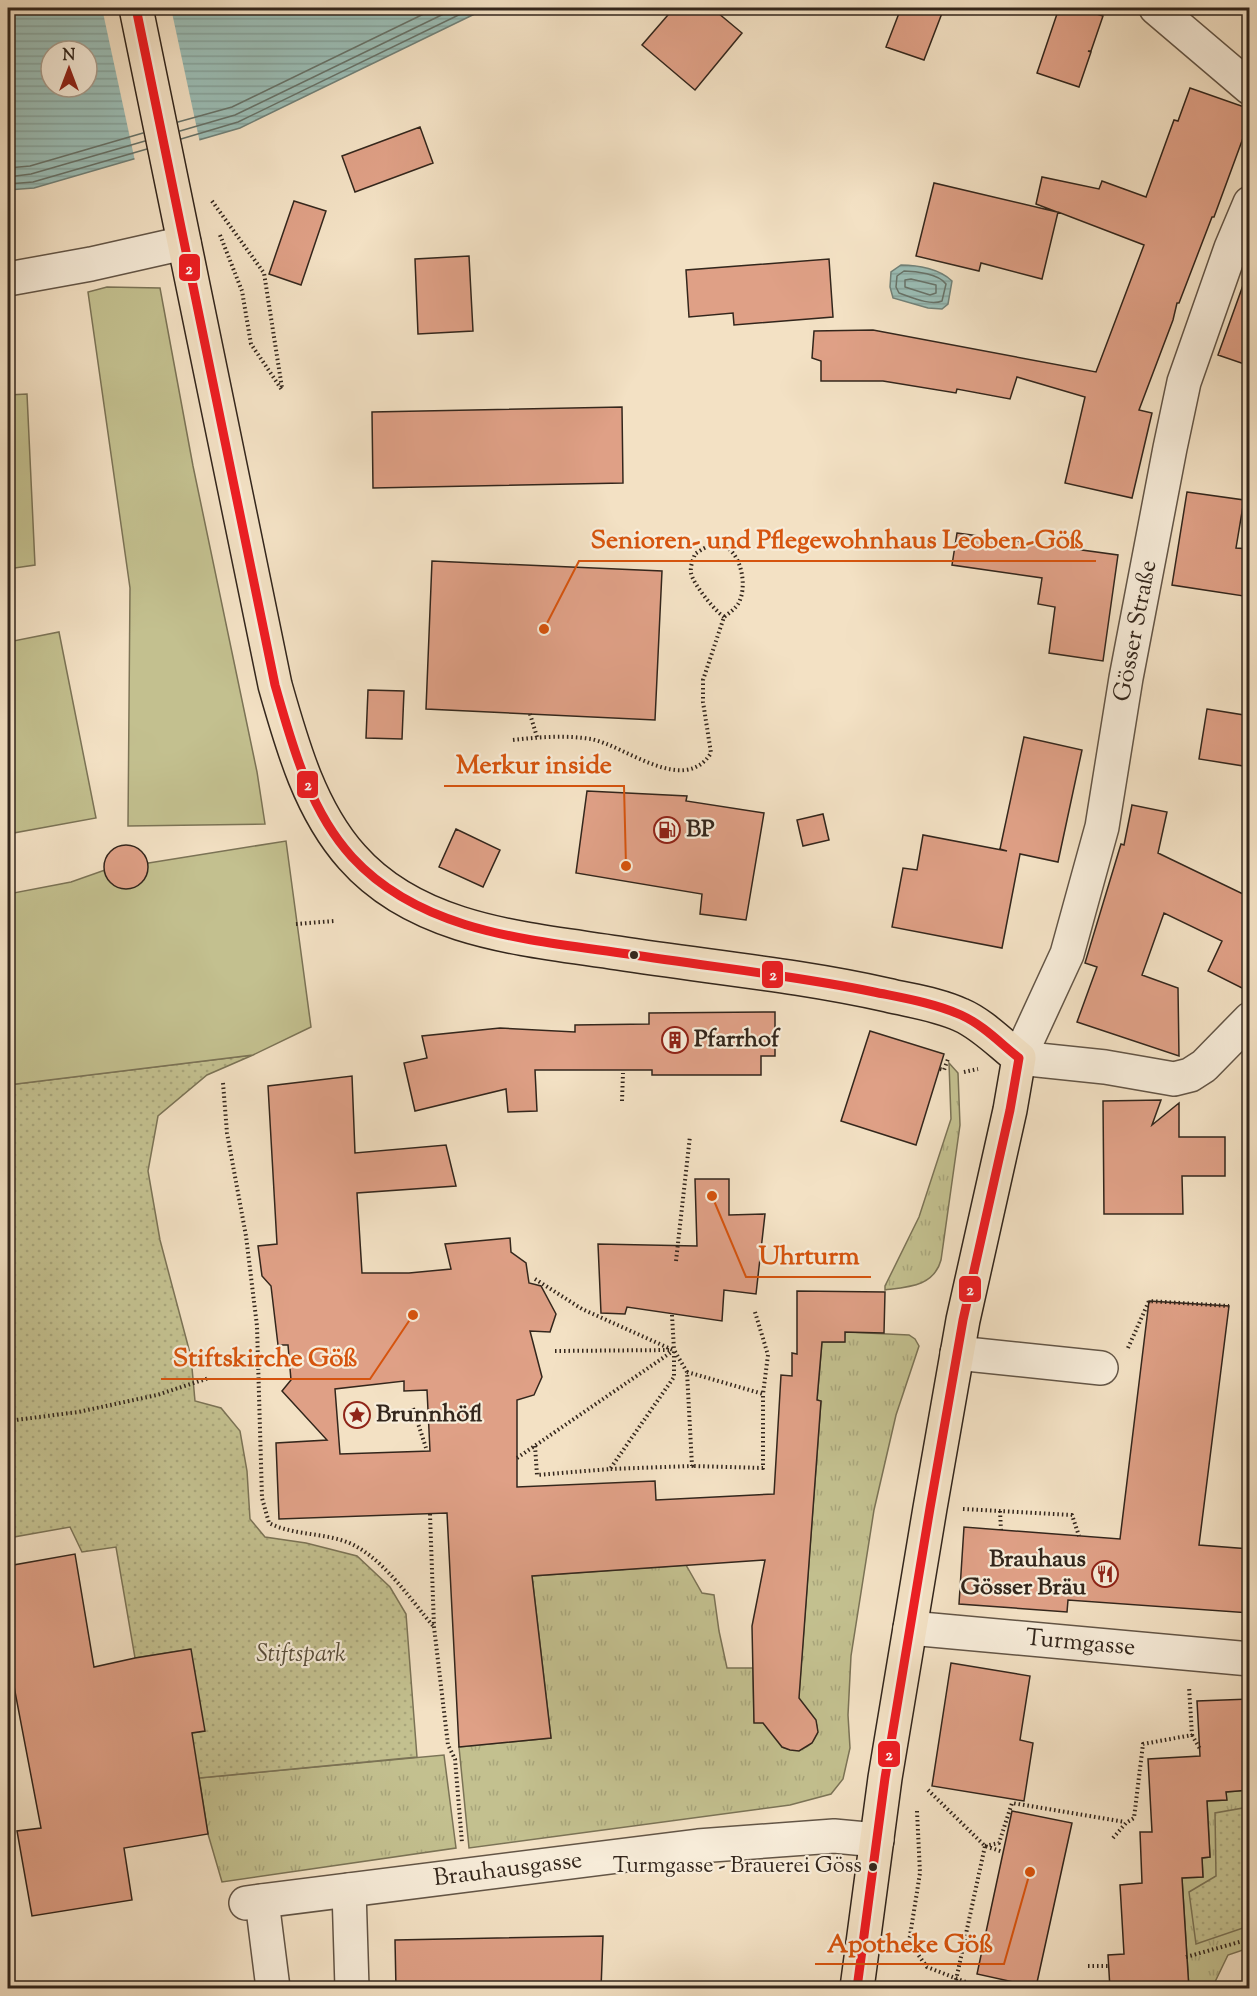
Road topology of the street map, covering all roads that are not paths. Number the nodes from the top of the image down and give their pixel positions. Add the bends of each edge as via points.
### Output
1 (136, 8) edge
2 (1156, 8) edge
3 (1250, 88) edge
4 (1250, 203) edge
5 (184, 243) junction
6 (8, 279) edge
7 (1250, 1019) edge
8 (1019, 1058) junction
9 (957, 1353) junction
10 (1101, 1368) road end
11 (910, 1628) junction
12 (1250, 1659) edge
13 (877, 1840) junction
14 (349, 1890) junction
15 (273, 1989) edge
16 (352, 1989) edge
17 (857, 1989) edge

1 - 5 main road
2 - 3 street
4 - 8 street, Gösser Straße via 1185,382 1126,678 1102,827 1067,954
5 - 6 street
5 - 8 main road via 275,685 313,796 351,857 397,896 472,928 549,943 848,986 934,1004 964,1016
7 - 8 street via 1204,1066 1174,1079
8 - 9 main road
9 - 10 street
9 - 11 main road
11 - 12 street, Turmgasse
11 - 13 main road
13 - 14 street, Brauhausgasse via 834,1836 698,1846
13 - 17 main road
14 - 15 street, Brauhausgasse via 254,1902
14 - 16 street

